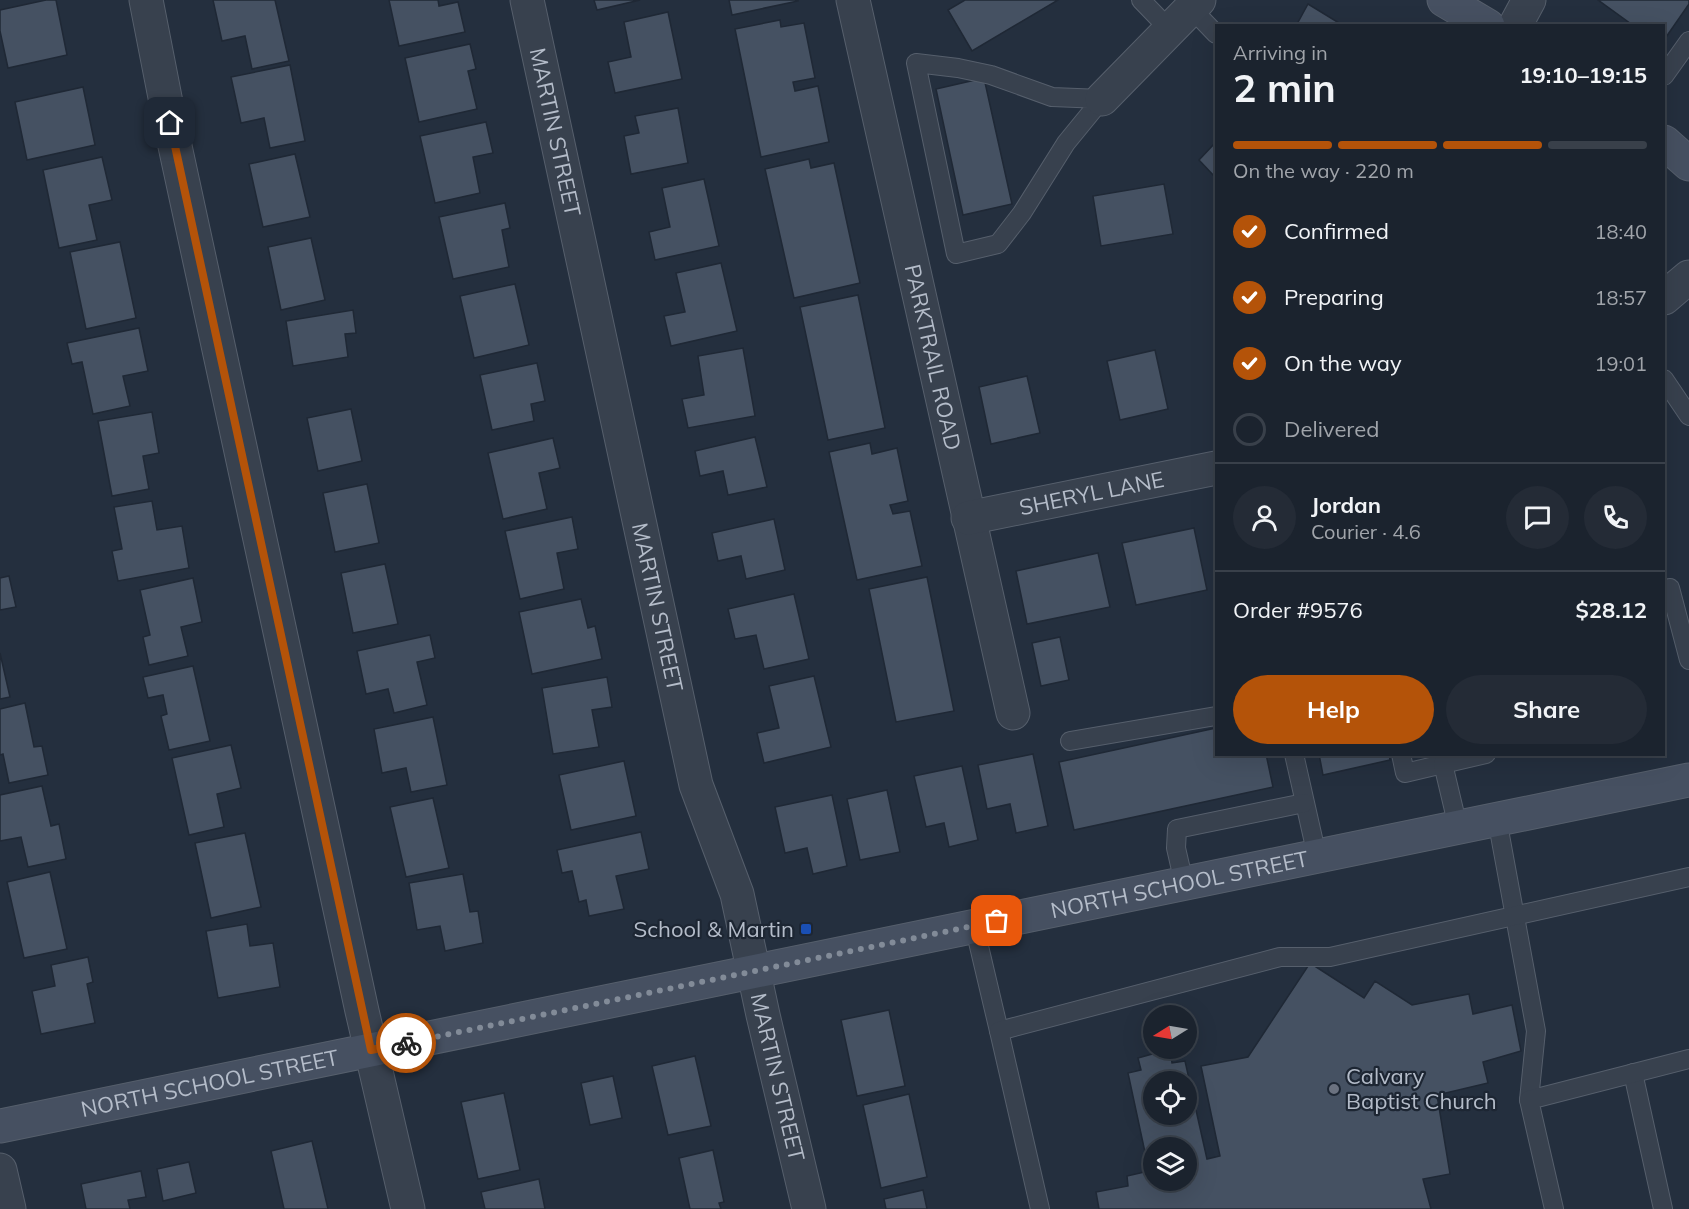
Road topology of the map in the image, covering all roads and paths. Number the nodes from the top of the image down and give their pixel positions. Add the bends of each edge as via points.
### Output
1 (146, 0) edge
2 (527, 0) edge
3 (853, 0) edge
4 (1141, 0) edge
5 (1444, 0) edge
6 (1529, 0) edge
7 (1187, 13) edge
8 (1485, 24) edge
9 (1516, 24) edge
10 (1215, 33) edge
11 (1689, 41) edge
12 (1665, 75) edge
13 (1102, 99) junction
14 (1665, 143) edge
15 (1689, 164) edge
16 (1689, 277) edge
17 (1665, 297) edge
18 (1665, 380) edge
19 (1689, 416) edge
20 (1215, 468) edge
21 (968, 518) junction
22 (1670, 588) dead end
23 (1689, 660) edge
24 (1013, 713) dead end
25 (1215, 716) edge
26 (1070, 741) dead end
27 (1294, 756) edge
28 (1401, 756) edge
29 (1477, 756) edge
30 (1443, 764) junction
31 (1689, 780) edge
32 (1304, 803) junction
33 (1497, 819) junction
34 (1458, 827) junction
35 (1317, 856) junction
36 (1689, 877) edge
37 (1184, 883) junction
38 (1514, 916) junction
39 (974, 925) junction
40 (753, 970) junction
41 (999, 1031) junction
42 (371, 1050) junction
43 (1689, 1059) edge
44 (1633, 1073) junction
45 (1529, 1100) junction
46 (0, 1126) edge
47 (0, 1170) edge
48 (9, 1209) edge
49 (408, 1209) edge
50 (809, 1209) edge
51 (1040, 1209) edge
52 (1554, 1209) edge
53 (1663, 1209) edge

1 - 42 street
2 - 40 street, MARTIN STREET via 696,785 738,894
3 - 21 street, PARKTRAIL ROAD
4 - 7 lane
5 - 8 street
6 - 9 street
7 - 10 lane
7 - 13 street
11 - 12 lane
13 - 13 lane via 1052,97 991,75 916,63 956,254 998,244 1066,142
14 - 15 street
16 - 17 street
18 - 19 lane
20 - 21 street, SHERYL LANE
21 - 24 street, PARKTRAIL ROAD
22 - 23 lane
25 - 26 lane
27 - 32 lane
28 - 30 lane via 1405,773
29 - 30 lane
30 - 34 lane
31 - 33 street, NORTH SCHOOL STREET
32 - 35 lane
32 - 37 lane via 1177,829 1176,848
33 - 34 street, NORTH SCHOOL STREET
33 - 38 lane
34 - 35 street, NORTH SCHOOL STREET
35 - 37 street, NORTH SCHOOL STREET
36 - 38 lane
37 - 39 street, NORTH SCHOOL STREET
38 - 41 lane via 1330,957 1280,957
38 - 45 lane via 1536,1031
39 - 40 street, NORTH SCHOOL STREET
39 - 41 lane
40 - 42 street, NORTH SCHOOL STREET
40 - 50 street, MARTIN STREET
41 - 51 lane
42 - 46 street, NORTH SCHOOL STREET
42 - 49 street
43 - 44 lane
44 - 45 lane
44 - 53 lane
45 - 52 lane
47 - 48 street

